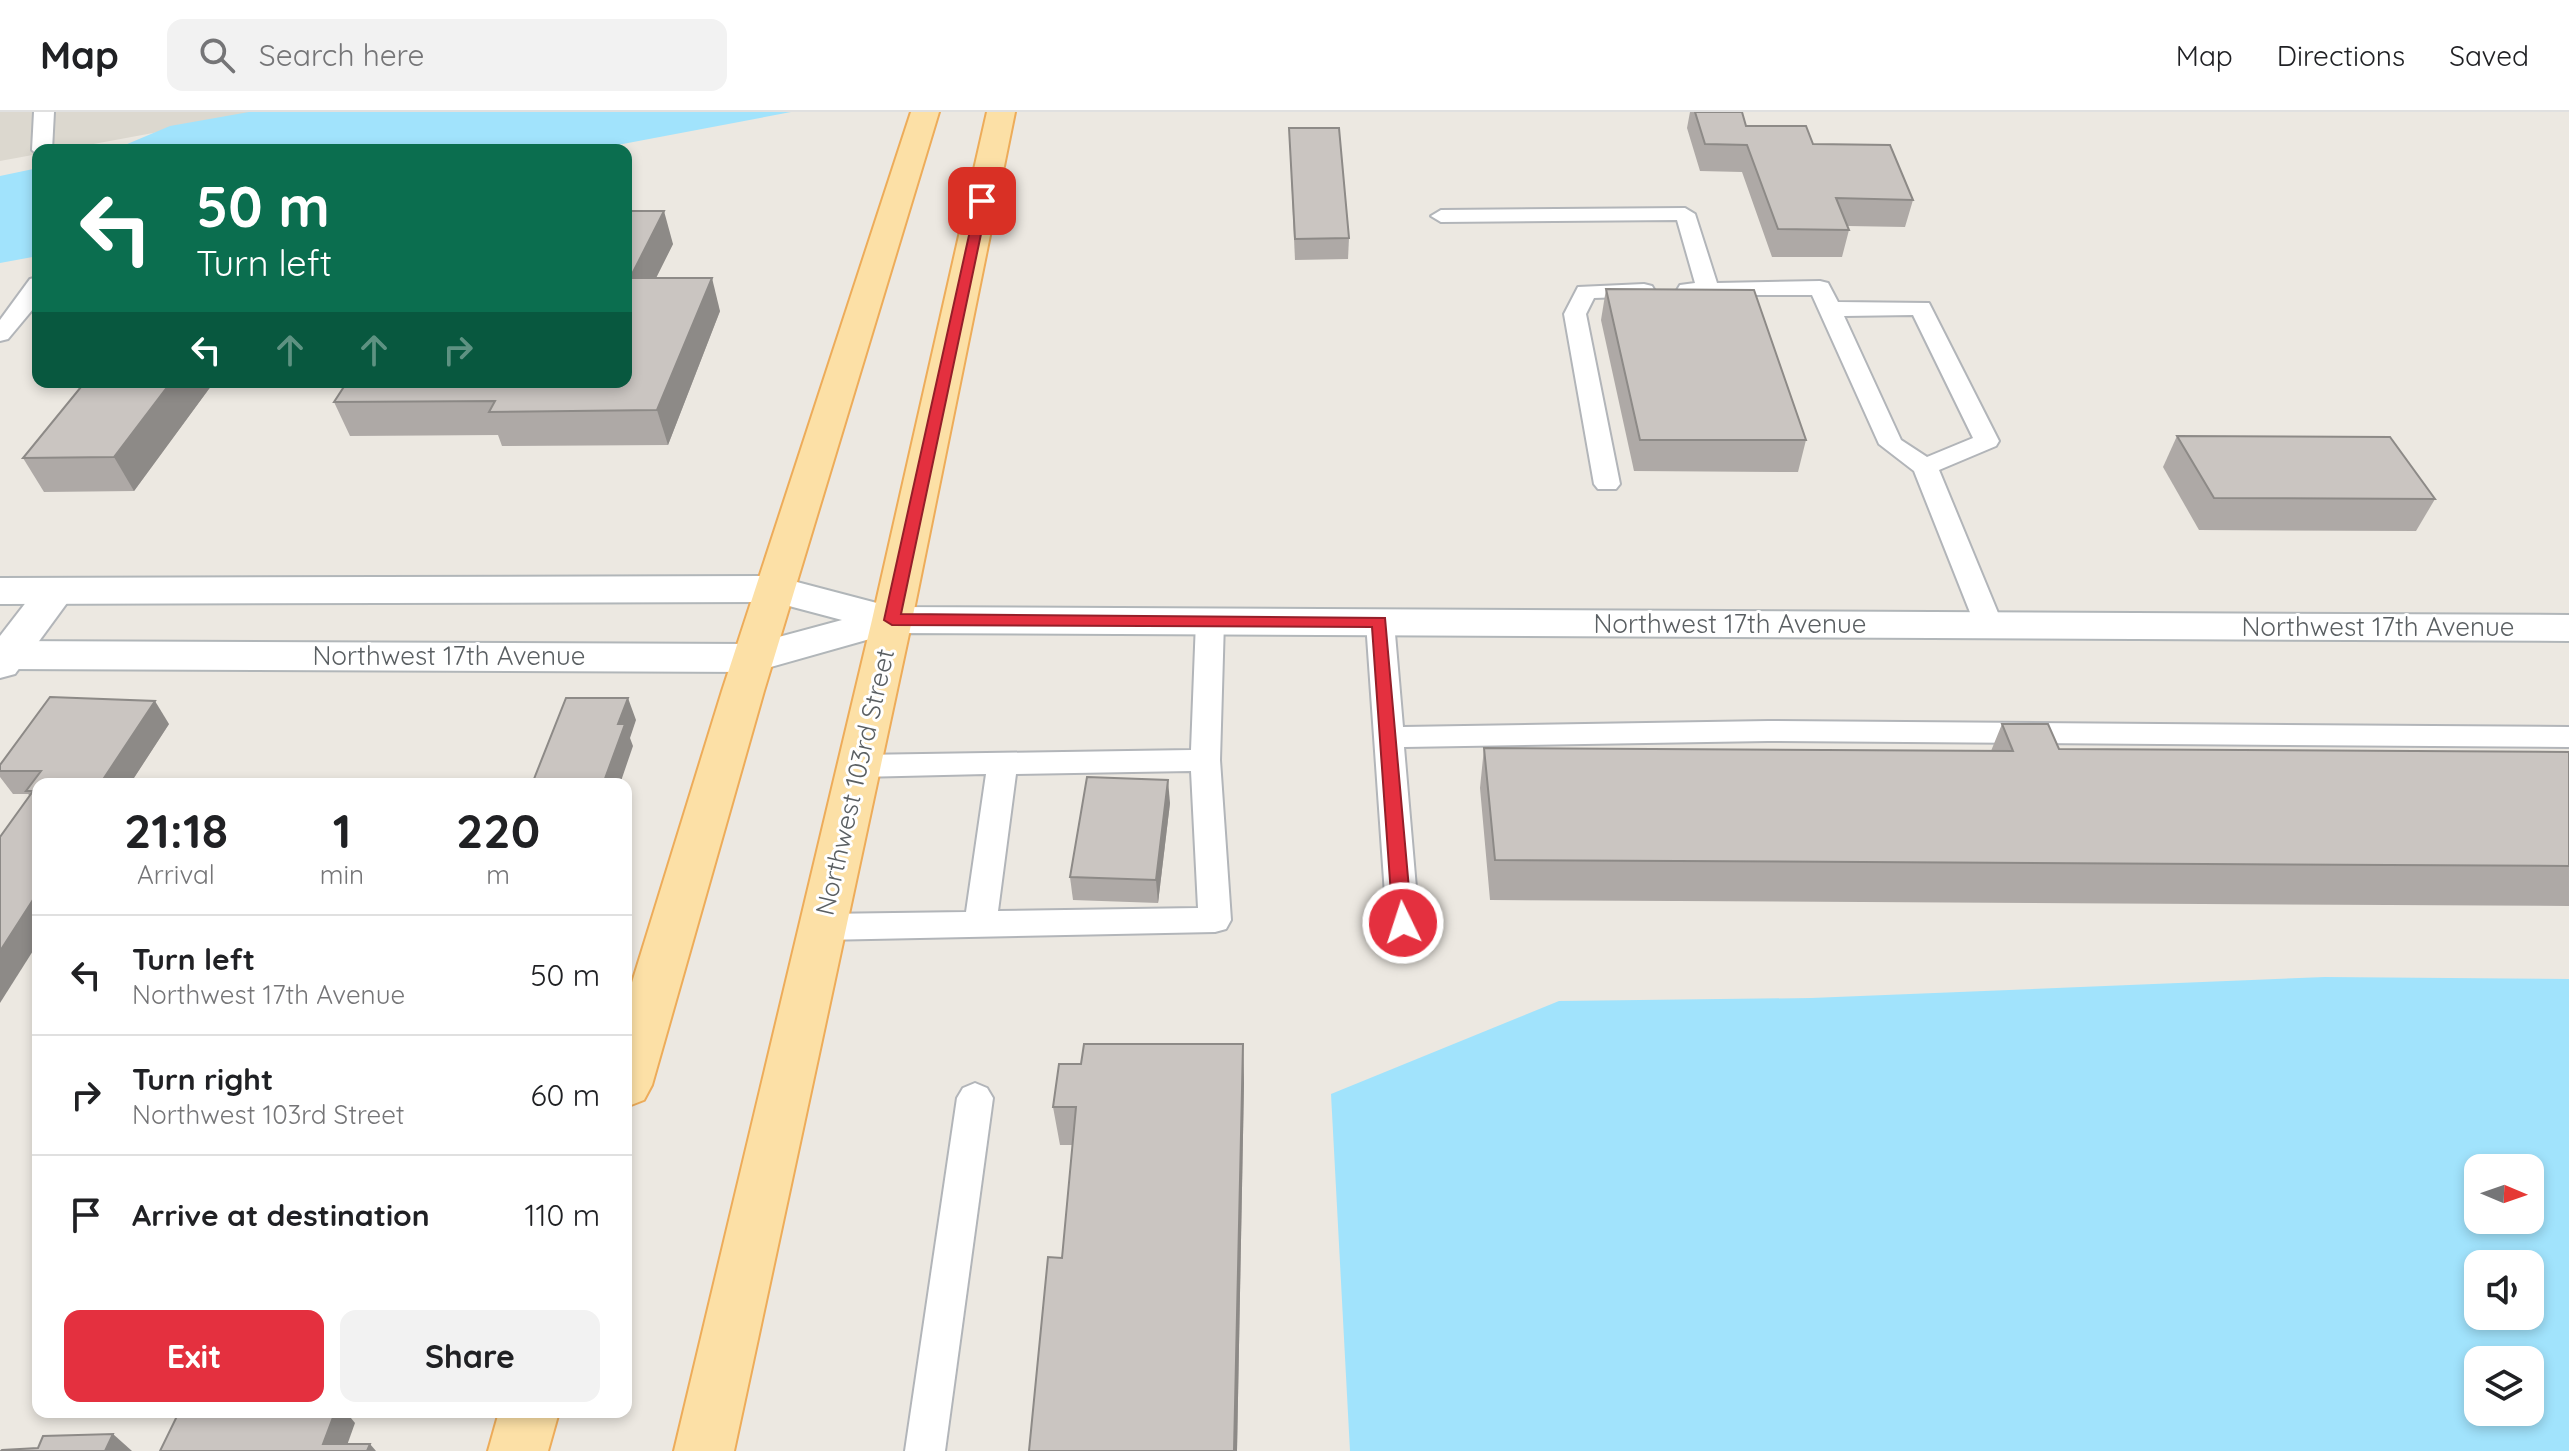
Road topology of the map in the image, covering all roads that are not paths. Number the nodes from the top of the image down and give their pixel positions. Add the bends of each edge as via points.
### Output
1 (44, 112) edge
2 (925, 112) edge
3 (1001, 112) edge
4 (42, 144) edge
5 (1441, 216) dead end
6 (1708, 290) junction
7 (32, 295) edge
8 (1829, 309) junction
9 (0, 334) edge
10 (1925, 467) junction
11 (1607, 484) dead end
12 (774, 589) junction
13 (0, 591) edge
14 (55, 592) junction
15 (892, 620) junction
16 (1210, 621) junction
17 (1380, 622) junction
18 (1989, 625) junction
19 (2569, 628) edge
20 (2, 658) edge
21 (753, 658) junction
22 (1387, 723) junction
23 (2569, 737) edge
24 (1205, 760) junction
25 (1002, 764) junction
26 (859, 766) junction
27 (1403, 923) dead end
28 (980, 924) junction
29 (822, 927) junction
30 (632, 1065) edge
31 (975, 1098) dead end
32 (527, 1418) edge
33 (518, 1451) edge
34 (704, 1451) edge
35 (925, 1451) edge

1 - 4 lane
2 - 12 main road
3 - 15 main road, Northwest 103rd Street
5 - 6 lane via 1685,214
6 - 8 lane via 1820,288
6 - 11 lane via 1586,292 1575,314
7 - 9 lane
8 - 10 lane via 1891,444
8 - 10 lane via 1921,308 1987,441
10 - 18 lane
12 - 14 main road, Northwest 17th Avenue
12 - 15 main road, Northwest 17th Avenue
12 - 21 main road
13 - 14 main road, Northwest 17th Avenue
14 - 20 main road
15 - 16 main road, Northwest 17th Avenue
15 - 21 main road, Northwest 17th Avenue
15 - 26 main road, Northwest 103rd Street
16 - 17 main road, Northwest 17th Avenue
16 - 24 lane
17 - 18 main road, Northwest 17th Avenue
17 - 22 lane
18 - 19 main road, Northwest 17th Avenue
20 - 21 main road, Northwest 17th Avenue
21 - 30 main road
22 - 23 lane
22 - 27 lane
24 - 25 lane
24 - 28 lane via 1215,920
25 - 26 lane
25 - 28 lane
26 - 29 main road, Northwest 103rd Street
28 - 29 lane
29 - 34 main road, Northwest 103rd Street
31 - 35 lane
32 - 33 main road

